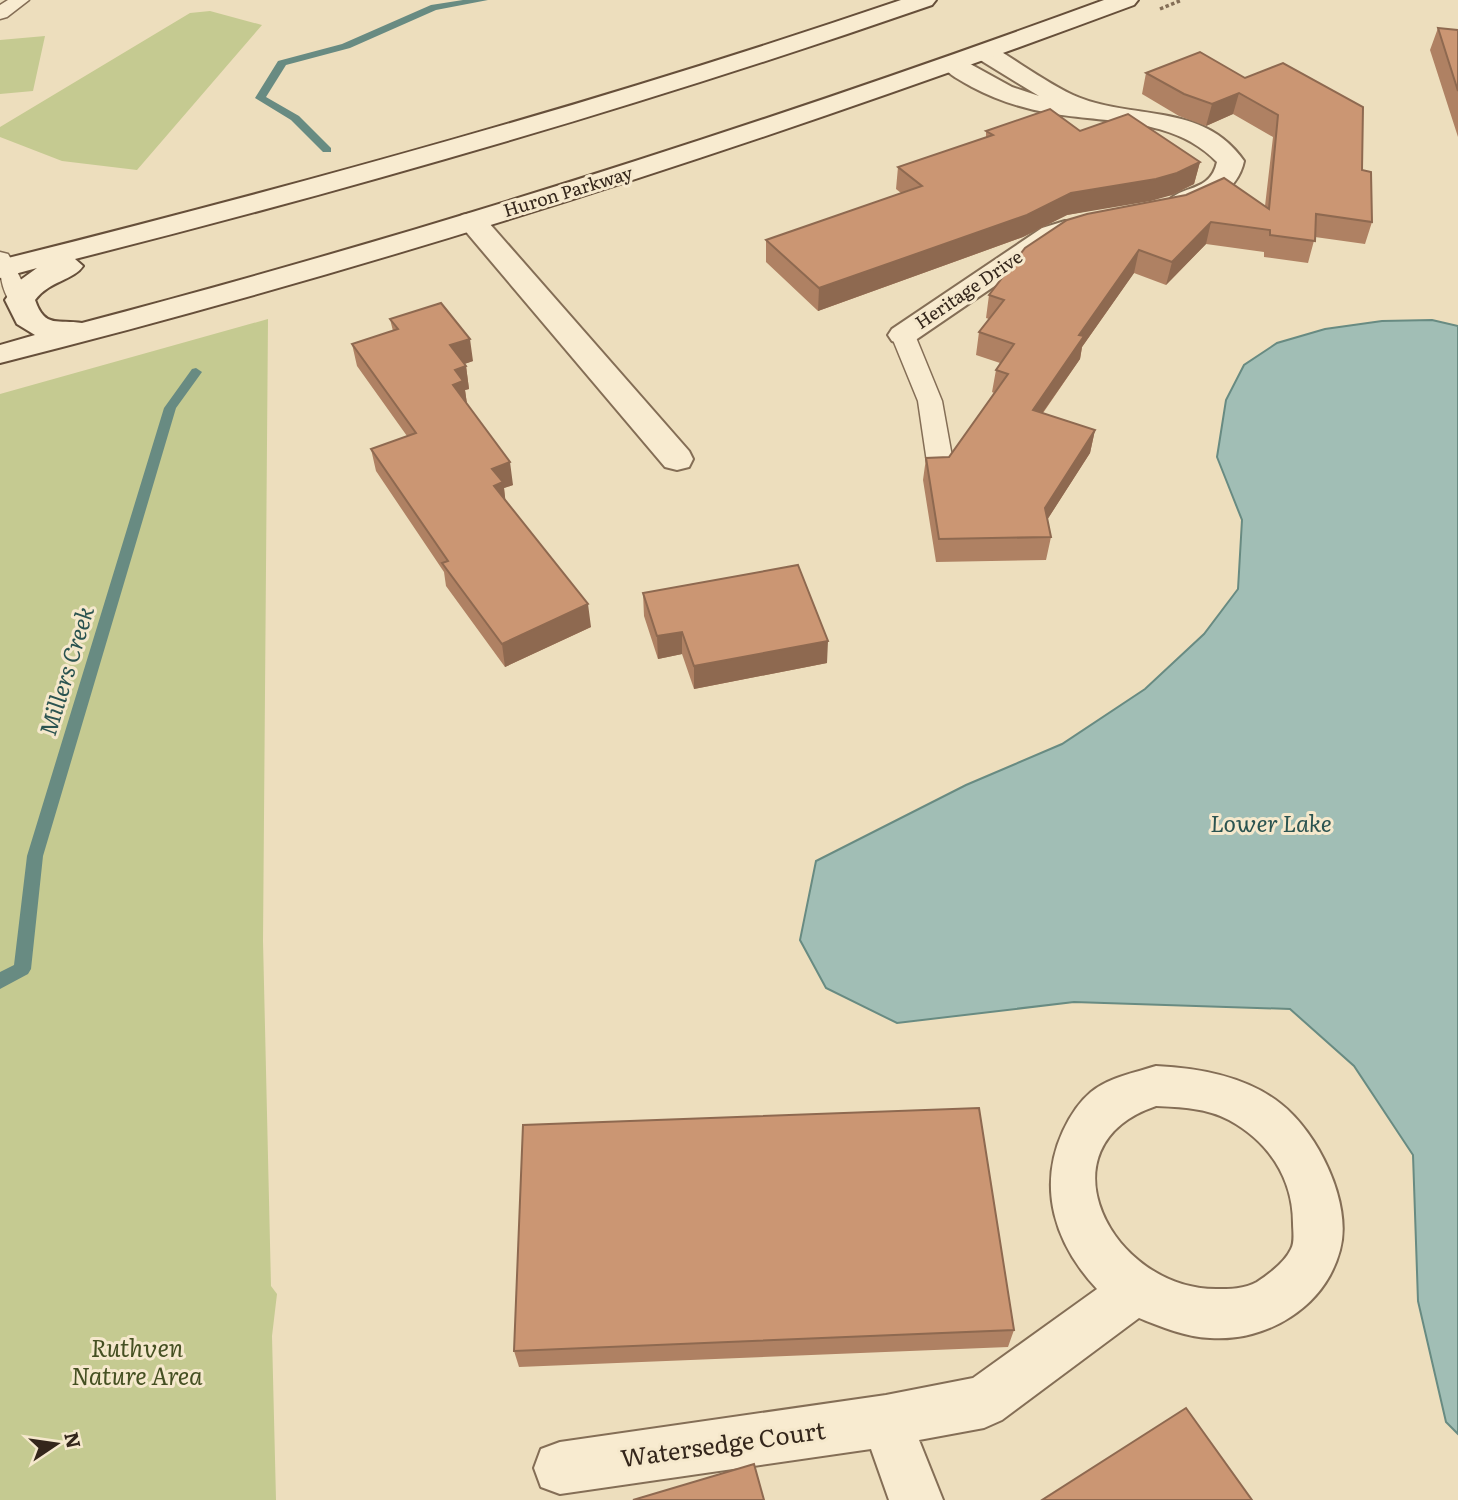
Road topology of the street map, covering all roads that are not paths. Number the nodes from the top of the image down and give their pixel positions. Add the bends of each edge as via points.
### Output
1 (20, 0) edge
2 (924, 0) edge
3 (1126, 0) edge
4 (0, 13) edge
5 (986, 53) junction
6 (954, 65) junction
7 (1090, 109) junction
8 (275, 197) junction
9 (1158, 209) edge
10 (472, 221) junction
11 (1088, 222) edge
12 (1, 265) edge
13 (20, 300) junction
14 (94, 330) junction
15 (903, 335) joint
16 (0, 354) edge
17 (677, 459) dead end
18 (940, 461) edge
19 (1136, 1290) junction
20 (886, 1421) junction
21 (560, 1468) dead end
22 (916, 1500) edge

1 - 4 lane
2 - 8 main road via 644,91
3 - 5 main road, Huron Parkway
5 - 6 main road, Huron Parkway
5 - 7 main road
6 - 7 main road via 1009,96 1036,105
6 - 10 main road, Huron Parkway
7 - 9 main road via 1200,134 1220,146 1231,161 1229,175 1218,187 1194,200
8 - 12 main road
8 - 13 main road via 233,223 38,278
10 - 14 main road, Huron Parkway
10 - 17 main road
11 - 15 main road, Heritage Drive via 1052,234
12 - 13 lane
13 - 14 main road via 37,328 56,333
14 - 16 main road, Huron Parkway
15 - 18 lane via 930,401
19 - 19 main road via 1186,1312 1231,1315 1271,1303 1301,1278 1316,1249 1318,1209 1307,1169 1282,1134 1248,1107 1196,1087 1156,1087 1120,1098 1092,1121 1075,1153 1071,1180 1079,1220 1102,1259
19 - 20 main road, Watersedge Court via 984,1402
20 - 21 main road, Watersedge Court
20 - 22 main road

